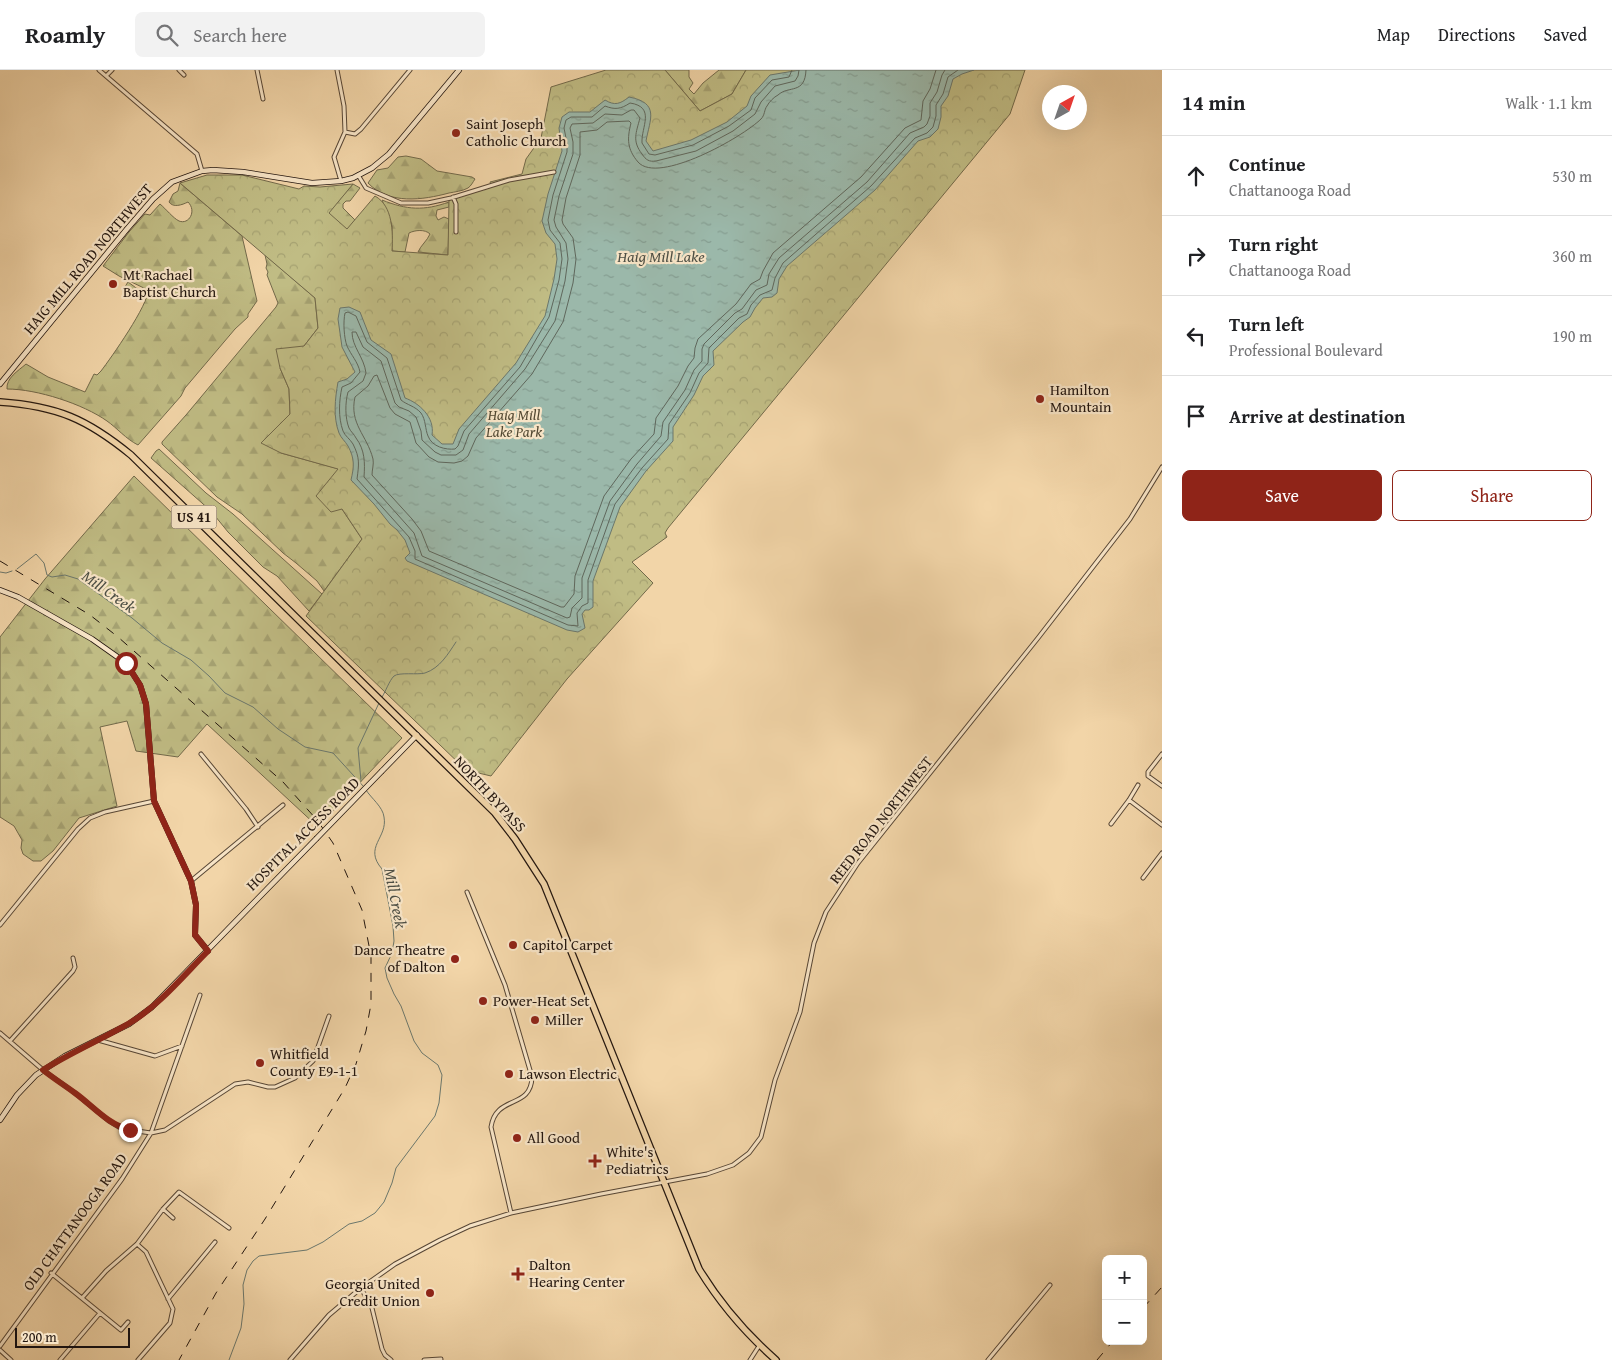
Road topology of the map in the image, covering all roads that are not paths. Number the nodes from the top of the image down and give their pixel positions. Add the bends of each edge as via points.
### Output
1 (99, 70) edge
2 (112, 70) edge
3 (179, 70) edge
4 (257, 70) edge
5 (336, 70) edge
6 (410, 70) edge
7 (459, 70) edge
8 (184, 75) dead end
9 (106, 76) junction
10 (263, 98) dead end
11 (345, 132) junction
12 (202, 171) junction
13 (554, 172) dead end
14 (358, 176) junction
15 (341, 181) junction
16 (453, 197) junction
17 (456, 232) dead end
18 (0, 384) edge
19 (0, 402) edge
20 (1162, 467) edge
21 (0, 590) edge
22 (417, 735) junction
23 (201, 754) dead end
24 (1162, 754) edge
25 (1138, 785) dead end
26 (1162, 786) edge
27 (1129, 800) junction
28 (154, 801) junction
29 (283, 805) dead end
30 (1111, 824) dead end
31 (1162, 825) edge
32 (258, 827) junction
33 (1162, 853) edge
34 (1143, 878) dead end
35 (191, 881) junction
36 (467, 892) dead end
37 (0, 925) edge
38 (208, 951) junction
39 (73, 958) dead end
40 (200, 995) dead end
41 (329, 1016) dead end
42 (0, 1034) edge
43 (97, 1040) junction
44 (10, 1041) junction
45 (182, 1046) junction
46 (43, 1070) junction
47 (0, 1120) edge
48 (151, 1133) junction
49 (664, 1182) junction
50 (163, 1209) junction
51 (512, 1213) junction
52 (173, 1218) dead end
53 (229, 1228) dead end
54 (215, 1242) dead end
55 (137, 1244) junction
56 (52, 1273) junction
57 (1050, 1284) dead end
58 (361, 1288) junction
59 (82, 1298) junction
60 (168, 1299) junction
61 (100, 1313) junction
62 (128, 1322) dead end
63 (0, 1346) edge
64 (759, 1346) junction
65 (0, 1350) edge
66 (441, 1359) edge
67 (11, 1360) edge
68 (60, 1360) edge
69 (138, 1360) edge
70 (290, 1360) edge
71 (391, 1360) edge
72 (424, 1360) edge
73 (750, 1360) edge
74 (776, 1360) edge
75 (988, 1360) edge

1 - 9 street
2 - 9 street
3 - 8 street
4 - 10 street
5 - 11 street via 344,106
6 - 11 street via 360,130 355,134
7 - 14 street, HAIG MILL ROAD NORTHWEST via 389,154
9 - 12 street via 197,154
11 - 15 street via 334,157
12 - 15 street, HAIG MILL ROAD NORTHWEST via 243,172 312,183
12 - 18 street, HAIG MILL ROAD NORTHWEST via 172,182 153,199
13 - 16 street via 509,180
14 - 15 street, HAIG MILL ROAD NORTHWEST
14 - 16 street via 366,188 400,203 428,203
16 - 17 street
19 - 22 highway, NORTH BYPASS / US 41 via 34,405 62,413 89,425 132,455
20 - 49 street, REED ROAD NORTHWEST via 1130,519 858,863 826,912 814,943 800,1012 775,1080 757,1144 733,1165 707,1174
21 - 28 street via 85,635 126,663 140,685 146,704
22 - 38 street, HOSPITAL ACCESS ROAD, bridge
22 - 49 highway, NORTH BYPASS / US 41 via 494,813 516,839 544,884
23 - 32 street
24 - 26 street via 1148,772 1148,776
25 - 27 street
27 - 30 street
27 - 31 street
28 - 35 street
28 - 37 street via 90,818
29 - 32 street
32 - 35 street
33 - 34 street
35 - 38 street via 196,905 195,935
36 - 51 street via 505,985 532,1076 531,1087 524,1097 500,1108 491,1127
38 - 43 street, HOSPITAL ACCESS ROAD via 152,1007 129,1024
39 - 44 street via 73,971
40 - 45 street, OLD CHATTANOOGA ROAD
41 - 48 street via 313,1061 295,1078 276,1087 248,1082 235,1084 164,1130
42 - 44 street
43 - 45 street via 154,1056
43 - 46 street, HOSPITAL ACCESS ROAD
44 - 46 street
45 - 48 street, OLD CHATTANOOGA ROAD
46 - 47 street, HOSPITAL ACCESS ROAD via 17,1095
46 - 48 street via 119,1127
48 - 56 street, OLD CHATTANOOGA ROAD via 122,1179
49 - 51 street, REED ROAD NORTHWEST
49 - 64 highway, NORTH BYPASS / US 41 via 699,1269 727,1311
50 - 52 street
50 - 53 street via 178,1192
50 - 55 street
51 - 58 street, REED ROAD NORTHWEST via 470,1226 427,1246
54 - 60 street
55 - 59 street
55 - 60 street via 146,1252
56 - 59 street
56 - 63 street, OLD CHATTANOOGA ROAD
57 - 75 street
58 - 70 street, REED ROAD NORTHWEST via 324,1320
58 - 71 street via 372,1308 382,1349
59 - 61 street
60 - 69 street via 173,1309 170,1322
61 - 62 street via 121,1330
61 - 68 street
64 - 73 street
64 - 74 highway, NORTH BYPASS / US 41
65 - 67 street
66 - 72 street

